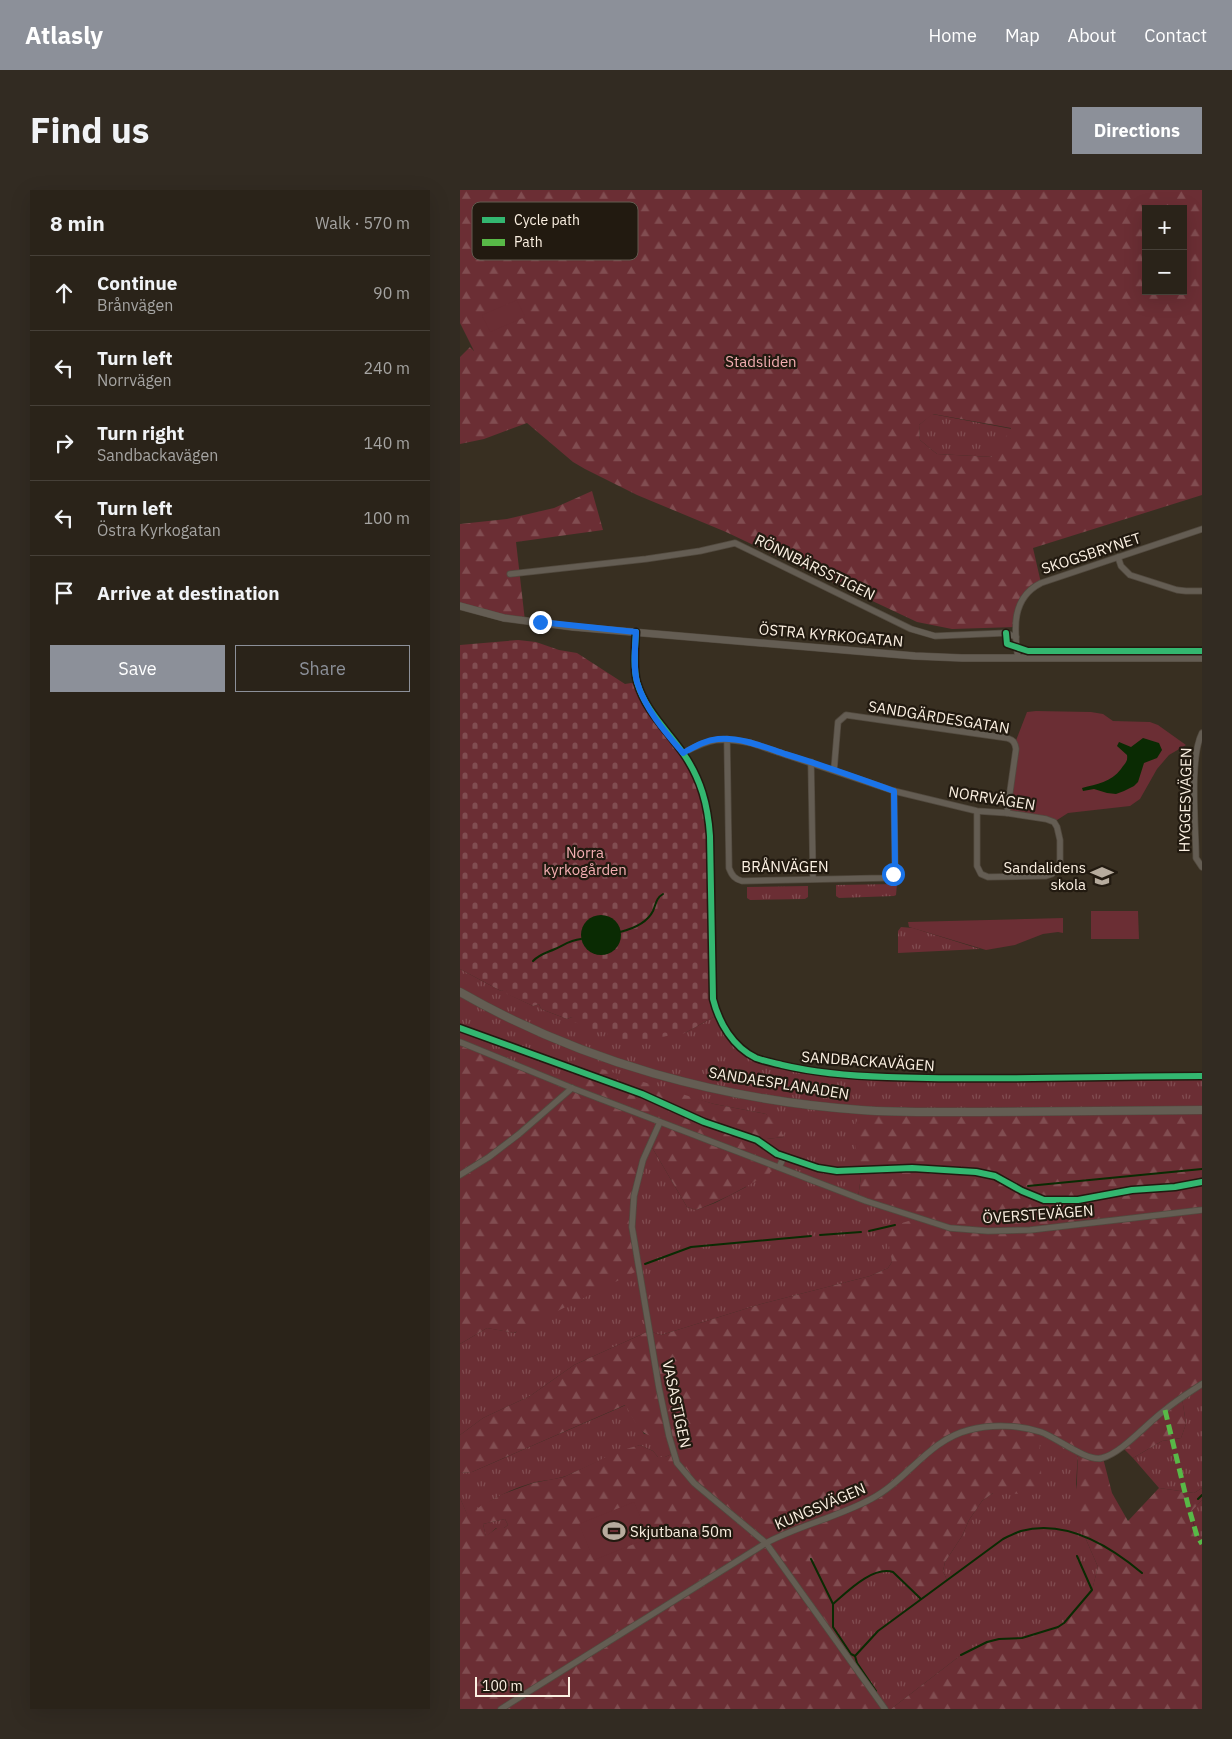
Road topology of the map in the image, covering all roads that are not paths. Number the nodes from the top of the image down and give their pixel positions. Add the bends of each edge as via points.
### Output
1 (1202, 530) edge
2 (1118, 557) junction
3 (510, 574) dead end
4 (1202, 591) edge
5 (460, 606) edge
6 (636, 632) junction
7 (1016, 637) junction
8 (1018, 658) junction
9 (1202, 658) edge
10 (1202, 733) edge
11 (727, 739) junction
12 (683, 753) junction
13 (811, 762) junction
14 (834, 770) junction
15 (1199, 782) edge
16 (894, 791) junction
17 (977, 811) junction
18 (1006, 813) junction
19 (1202, 867) edge
20 (813, 879) junction
21 (460, 992) edge
22 (460, 1042) edge
23 (1202, 1076) edge
24 (572, 1088) junction
25 (1202, 1110) edge
26 (660, 1122) junction
27 (784, 1157) dead end
28 (779, 1167) junction
29 (460, 1175) edge
30 (1202, 1210) edge
31 (1202, 1384) edge
32 (766, 1543) junction
33 (501, 1709) edge
34 (885, 1709) edge

1 - 2 street, SKOGSBRYNET
2 - 4 street via 1130,575 1186,592
2 - 7 street, SKOGSBRYNET via 1032,588 1018,608
3 - 7 street, RÖNNBÄRSSTIGEN via 646,559 735,543 912,629 935,636 1006,633
5 - 6 street, ÖSTRA KYRKOGATAN via 504,618
6 - 8 street, ÖSTRA KYRKOGATAN via 923,657
6 - 12 street, SANDBACKAVÄGEN via 637,682 647,706
7 - 8 street, SKOGSBRYNET
8 - 9 street, ÖSTRA KYRKOGATAN
10 - 15 street, HYGGESVÄGEN via 1196,753
11 - 12 street, NORRVÄGEN via 708,741
11 - 13 street, NORRVÄGEN
11 - 20 street, BRÅNVÄGEN via 731,875 742,881
12 - 23 street, SANDBACKAVÄGEN via 702,789 709,814 713,999 717,1015 728,1034 747,1052 757,1058 797,1068 862,1076 936,1079
13 - 14 street, NORRVÄGEN
13 - 20 street
14 - 16 street, NORRVÄGEN
14 - 18 street, SANDGÄRDESGATAN via 838,722 846,716 1012,739 1016,749
15 - 19 street, HYGGESVÄGEN via 1196,858
16 - 17 street, NORRVÄGEN
16 - 20 street, BRÅNVÄGEN via 893,874 884,878
17 - 18 street, NORRVÄGEN
17 - 18 street, NORRVÄGEN via 977,866 981,874 988,877 1046,876 1056,871 1060,865 1060,840 1054,822
21 - 25 main road, SANDAESPLANADEN via 531,1029 589,1053 721,1090 802,1104 928,1112
22 - 24 street, ÖVERSTEVÄGEN
24 - 26 street, ÖVERSTEVÄGEN
24 - 29 street via 520,1134
26 - 28 street, ÖVERSTEVÄGEN
26 - 32 street, VASASTIGEN via 643,1160 634,1196 632,1227 669,1436 678,1463 694,1483
27 - 28 street
28 - 30 street, ÖVERSTEVÄGEN via 866,1201 950,1228 1030,1230
31 - 32 street, KUNGSVÄGEN via 1164,1410 1114,1453 1095,1460 1053,1437 1026,1428 984,1427 958,1433 872,1499
32 - 33 street, KUNGSVÄGEN
32 - 34 street, VASASTIGEN

